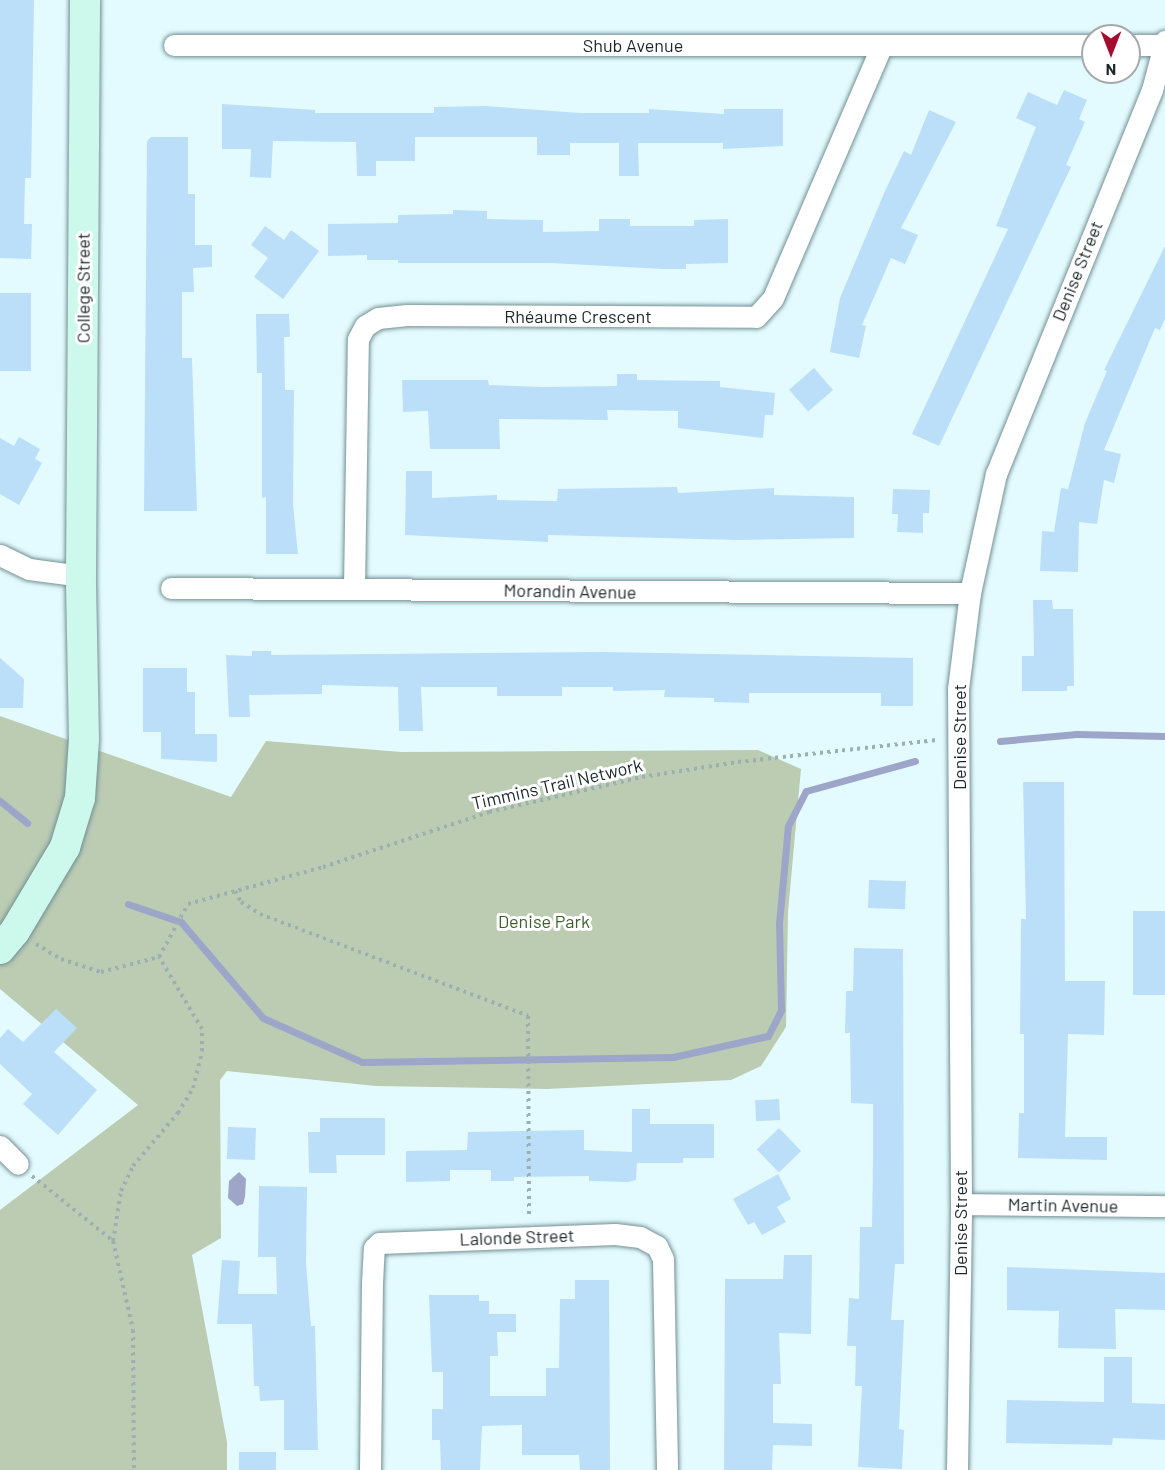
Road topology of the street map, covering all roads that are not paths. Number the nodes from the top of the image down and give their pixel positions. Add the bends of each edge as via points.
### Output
1 (85, 0) edge
2 (1165, 43) edge
3 (1141, 44) edge
4 (174, 45) dead end
5 (882, 45) junction
6 (1081, 45) edge
7 (0, 555) edge
8 (81, 576) junction
9 (171, 588) dead end
10 (354, 588) junction
11 (969, 593) junction
12 (8, 940) edge
13 (0, 1146) edge
14 (18, 1164) road end
15 (961, 1204) junction
16 (1165, 1206) edge
17 (370, 1470) edge
18 (667, 1470) edge
19 (957, 1470) edge

1 - 8 street, College Street
2 - 3 street
2 - 11 street, Denise Street via 1152,90 996,474
4 - 5 street, Shub Avenue
5 - 6 street, Shub Avenue
5 - 10 street, Rhéaume Crescent via 773,298 756,317 407,315 378,318 365,326 358,339
7 - 8 street via 29,569
8 - 12 street, College Street via 84,739 80,798 65,846
9 - 10 street, Morandin Avenue
10 - 11 street, Morandin Avenue
11 - 15 street, Denise Street via 958,689
13 - 14 street
15 - 16 street, Martin Avenue
15 - 19 street, Denise Street
17 - 18 street, Lalonde Street via 374,1248 390,1241 615,1234 640,1237 657,1246 665,1270

